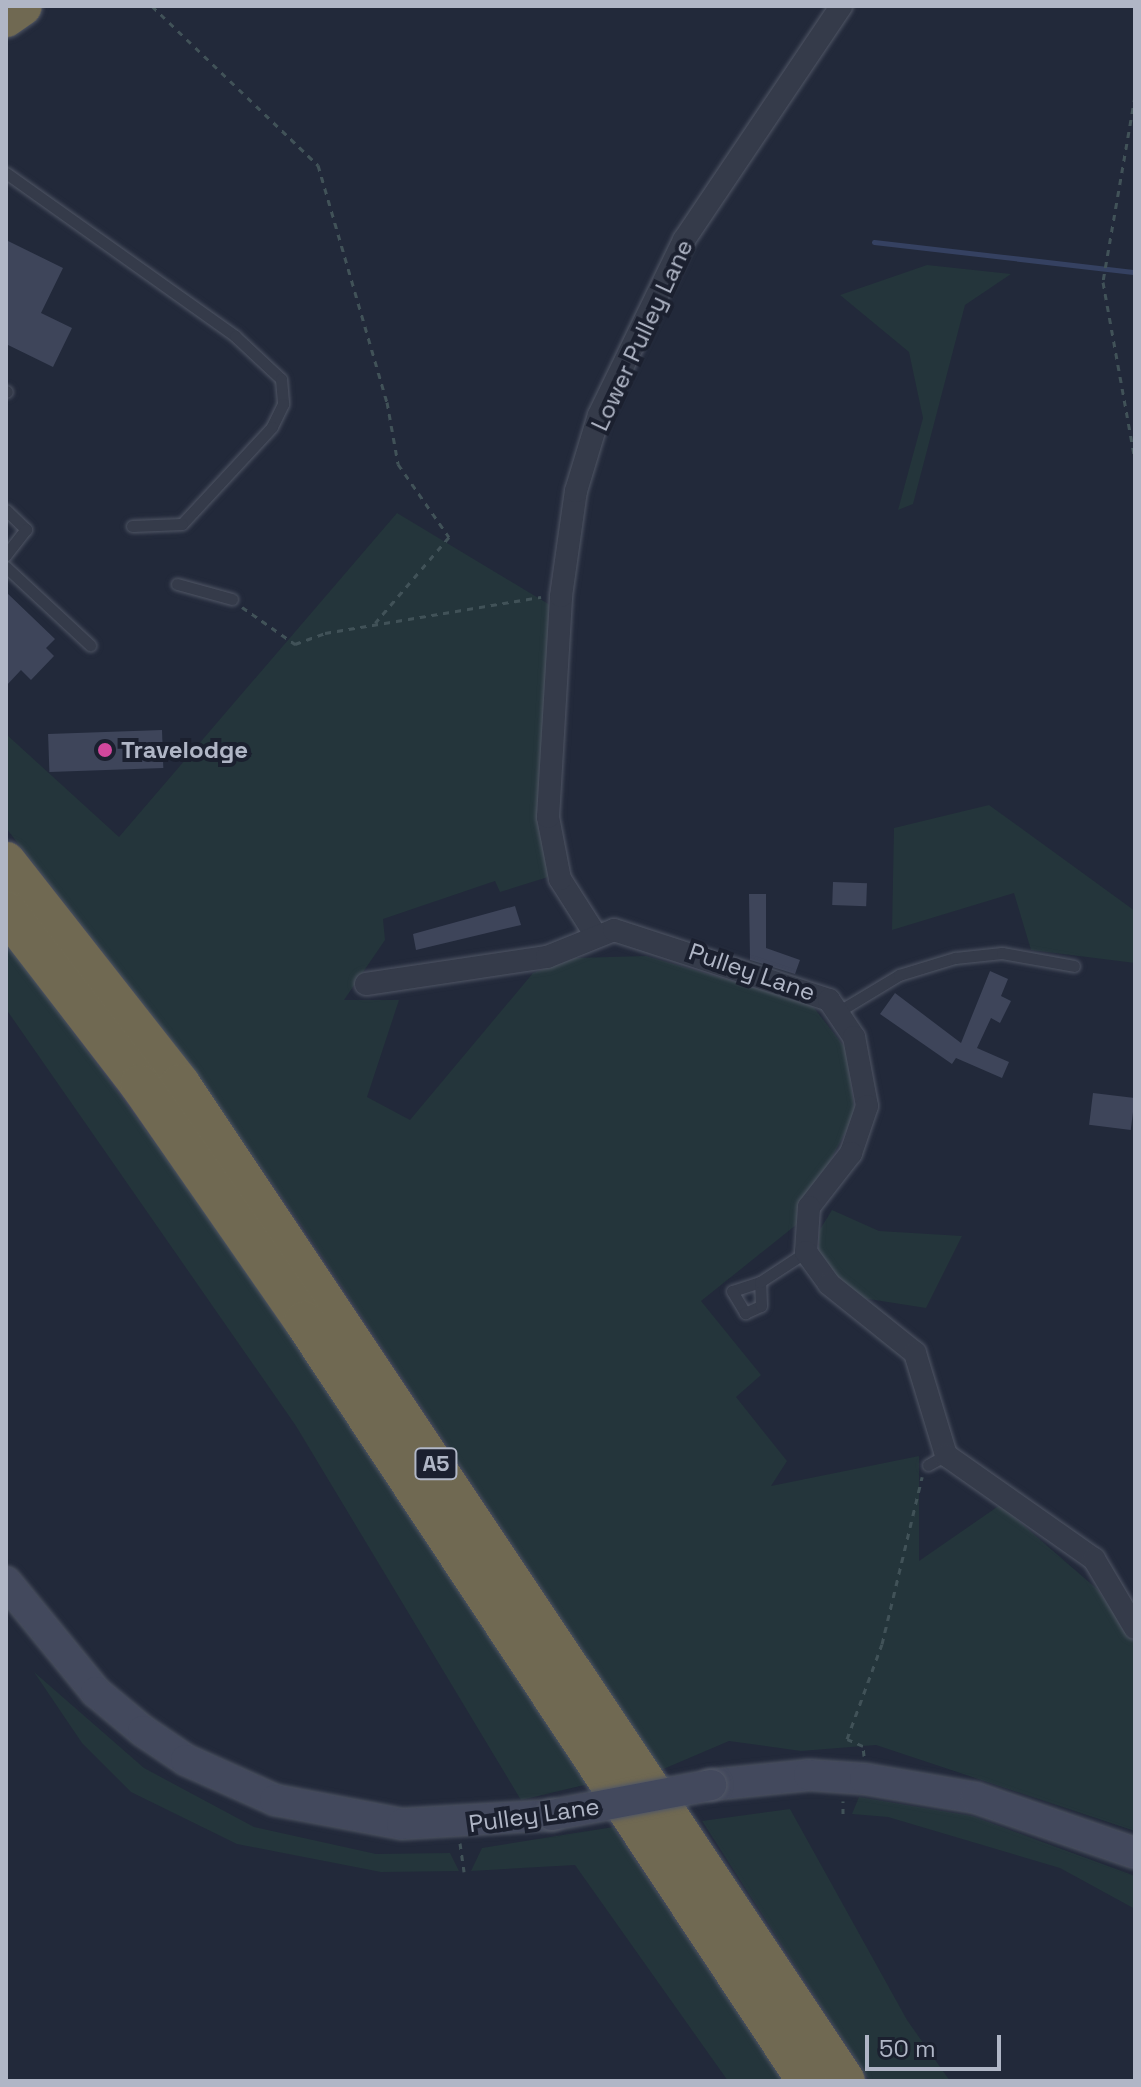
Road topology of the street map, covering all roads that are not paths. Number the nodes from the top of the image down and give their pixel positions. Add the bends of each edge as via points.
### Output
1 (22, 6) edge
2 (841, 6) edge
3 (6, 17) edge
4 (6, 173) edge
5 (6, 510) edge
6 (132, 526) dead end
7 (6, 555) edge
8 (6, 567) edge
9 (177, 584) dead end
10 (232, 599) road end
11 (90, 645) dead end
12 (6, 862) edge
13 (6, 911) edge
14 (595, 934) junction
15 (1074, 966) dead end
16 (366, 984) dead end
17 (841, 1010) junction
18 (806, 1252) junction
19 (760, 1282) dead end
20 (6, 1582) edge
21 (1135, 1628) edge
22 (1135, 1853) edge
23 (807, 2081) edge
24 (845, 2081) edge

1 - 3 highway
2 - 14 street, Lower Pulley Lane via 684,240 599,415 576,491 561,596 550,849
4 - 6 lane via 235,336 281,379 283,404 272,427 182,524
5 - 7 lane via 26,529
8 - 11 lane
9 - 10 lane
12 - 24 highway, A5 via 180,1084
13 - 23 highway, A5 via 140,1085 304,1321
14 - 16 street, Pulley Lane via 547,957
14 - 17 street, Pulley Lane via 640,934 817,991
15 - 17 lane via 1002,953 955,958 899,975
17 - 18 street, Pulley Lane via 867,1106 851,1153 809,1207
18 - 19 lane
18 - 21 street via 829,1284 915,1353 937,1460 1094,1559
20 - 22 street, Pulley Lane, bridge via 85,1681 143,1731 186,1760 275,1800 402,1824 458,1826 552,1815 711,1785 809,1775 976,1798

